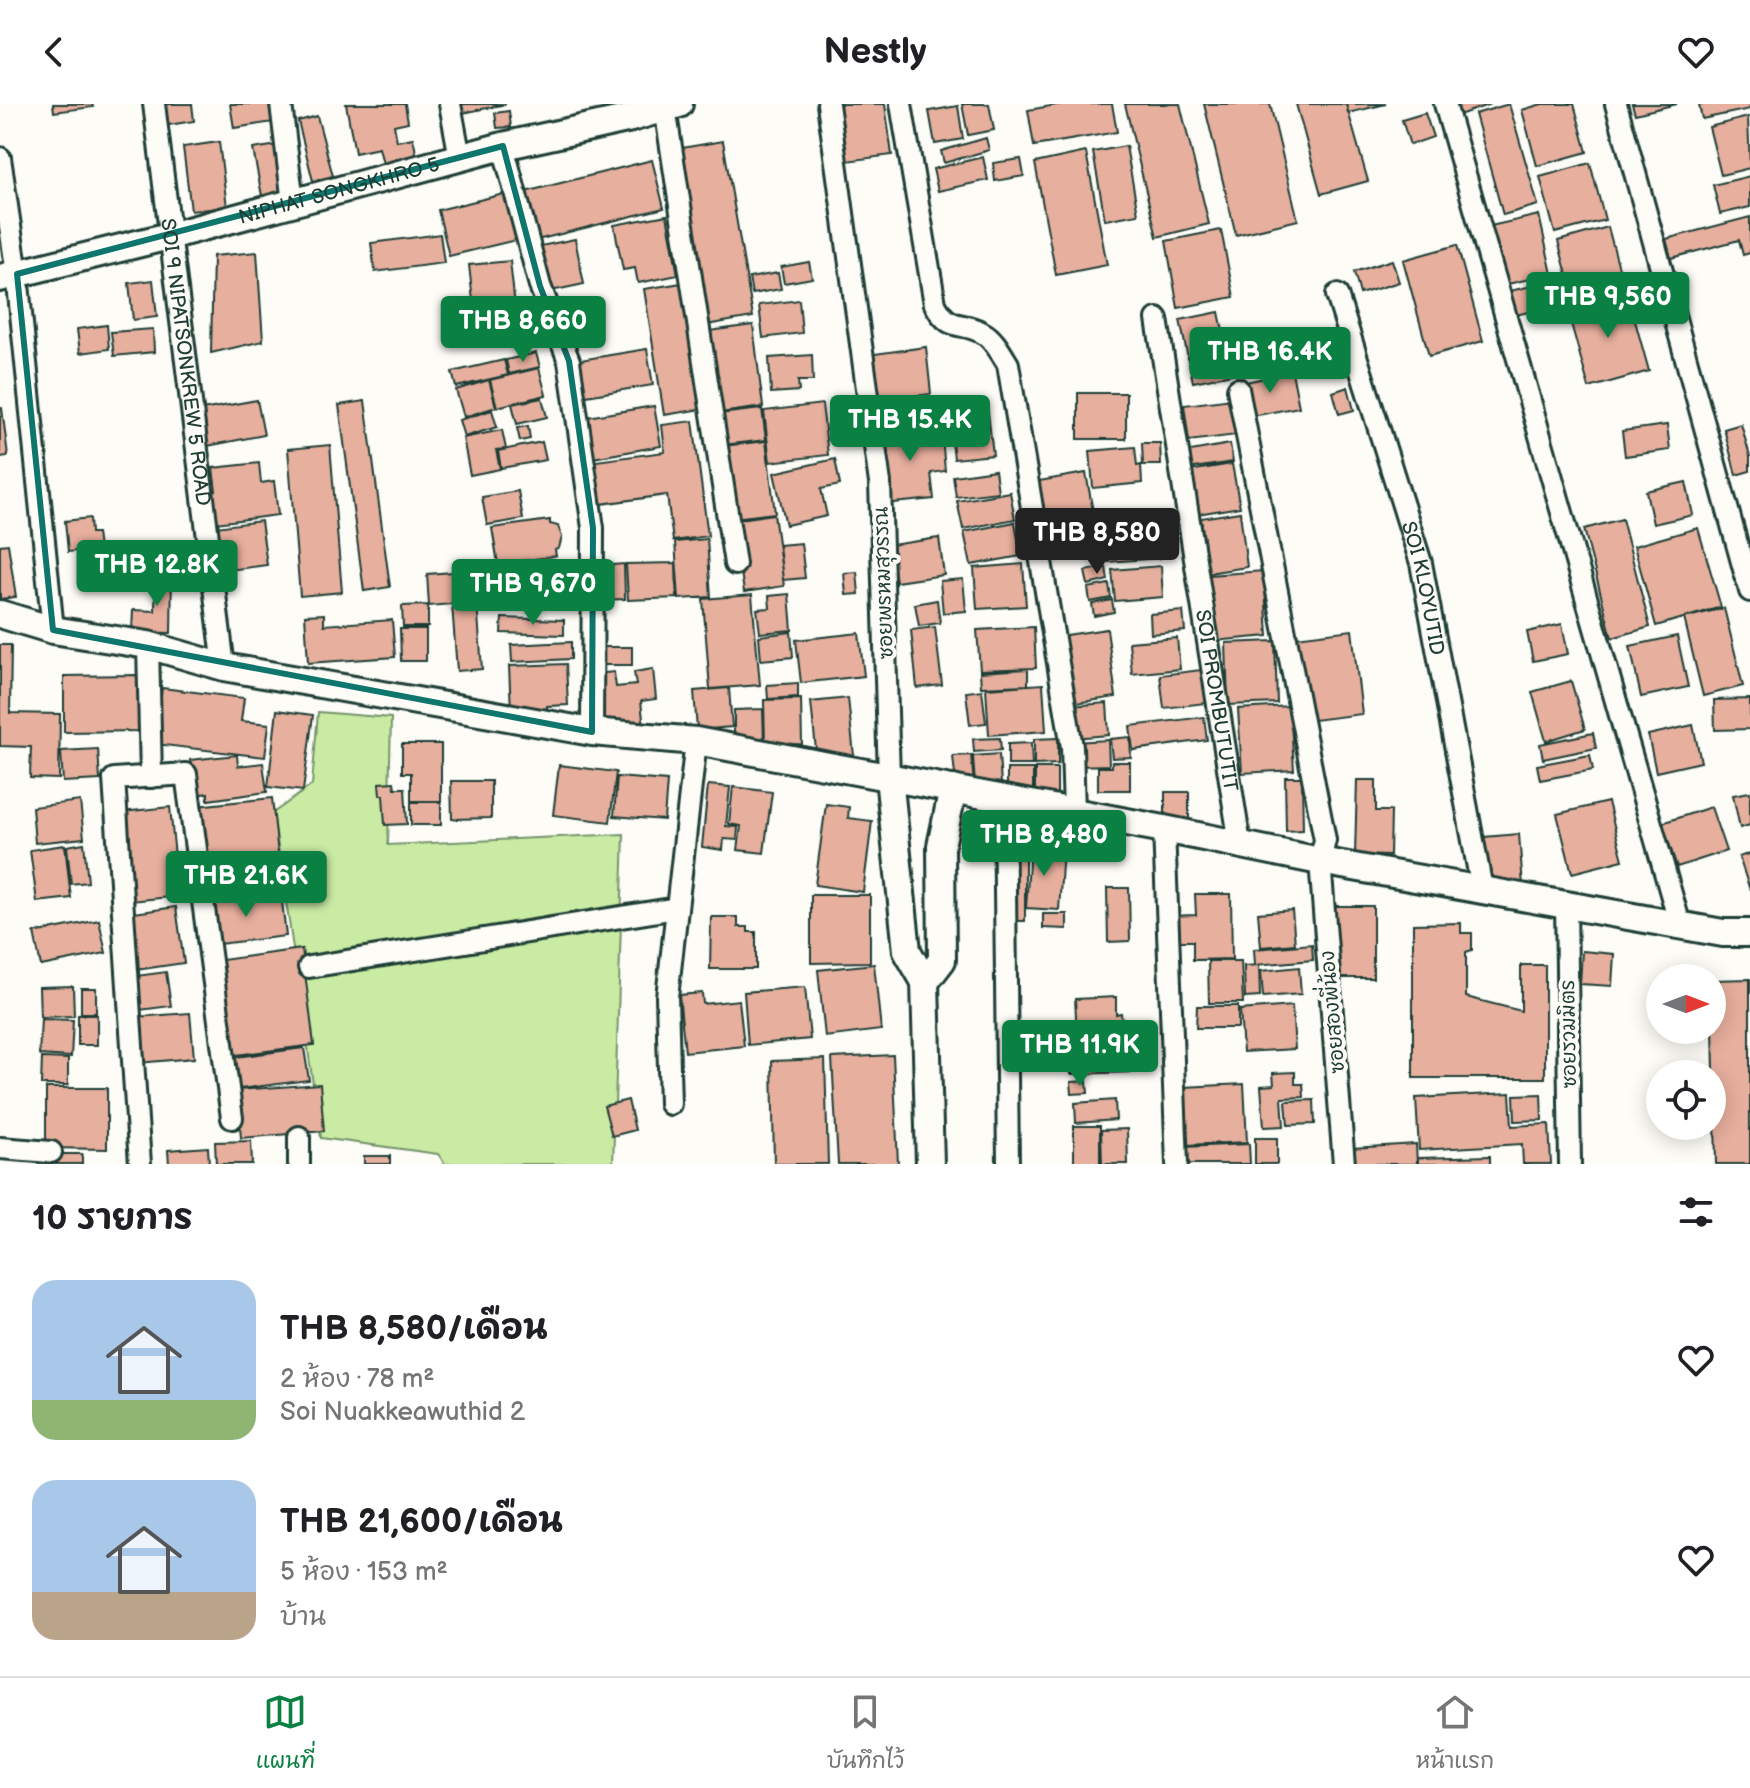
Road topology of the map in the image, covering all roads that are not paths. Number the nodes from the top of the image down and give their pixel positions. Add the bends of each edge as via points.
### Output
1 (154, 104) edge
2 (281, 104) edge
3 (450, 104) edge
4 (828, 104) edge
5 (901, 104) edge
6 (1445, 104) edge
7 (1616, 104) edge
8 (672, 106) edge
9 (630, 111) edge
10 (503, 146) junction
11 (0, 158) edge
12 (460, 158) junction
13 (293, 203) junction
14 (169, 236) junction
15 (9, 276) edge
16 (1337, 295) dead end
17 (1157, 319) dead end
18 (1238, 389) dead end
19 (735, 564) dead end
20 (1750, 591) edge
21 (0, 614) edge
22 (53, 630) junction
23 (148, 645) junction
24 (224, 667) junction
25 (592, 732) junction
26 (696, 741) junction
27 (151, 777) junction
28 (889, 777) junction
29 (953, 789) junction
30 (1004, 798) junction
31 (1074, 811) junction
32 (1164, 829) junction
33 (1240, 844) junction
34 (1320, 861) junction
35 (1482, 889) junction
36 (1566, 905) junction
37 (677, 908) junction
38 (1680, 925) junction
39 (1750, 933) edge
40 (309, 967) dead end
41 (925, 982) junction
42 (670, 1104) dead end
43 (232, 1118) dead end
44 (299, 1137) dead end
45 (0, 1148) edge
46 (51, 1152) dead end
47 (140, 1164) edge
48 (299, 1164) edge
49 (930, 1164) edge
50 (1008, 1164) edge
51 (1177, 1164) edge
52 (1344, 1164) edge
53 (1570, 1164) edge

1 - 14 street, SOI 9 NIPATSONKREW 5 ROAD
2 - 13 street
3 - 12 street
4 - 28 street, ซอยพรหมสุวรรณ via 880,483
5 - 31 street via 935,304 948,323 983,333 1008,364 1072,747
6 - 38 street
7 - 20 street
8 - 9 street, NIPHAT SONGKHRO 5
8 - 19 street
9 - 10 street, NIPHAT SONGKHRO 5
10 - 12 street, NIPHAT SONGKHRO 5
10 - 25 street via 540,286 569,361 593,528
11 - 15 street
12 - 13 street, NIPHAT SONGKHRO 5
13 - 14 street, NIPHAT SONGKHRO 5
14 - 15 street, NIPHAT SONGKHRO 5
14 - 24 street, SOI 9 NIPATSONKREW 5 ROAD
15 - 22 street
16 - 35 street, SOI KLOYUTID via 1421,563
17 - 33 street, SOI PROMBUTUTIT
18 - 34 street, ซอยสองพี่น้อง via 1316,784 1325,840
21 - 22 street
22 - 23 street
23 - 24 street
23 - 27 street
24 - 25 street
25 - 26 street
26 - 28 street
26 - 37 street
27 - 43 street via 186,774
27 - 47 street via 114,779
28 - 29 street
28 - 41 street via 907,951
29 - 30 street
29 - 41 street via 941,846 942,960
30 - 31 street
30 - 50 street
31 - 32 street
32 - 33 street
32 - 51 street
33 - 34 street
34 - 35 street
34 - 52 street, ซอยสองพี่น้อง
35 - 36 street
36 - 38 street
36 - 53 street, ซอยรวมมิตร
37 - 40 street
37 - 42 street via 667,997
38 - 39 street
41 - 49 street
44 - 48 street
45 - 46 street

